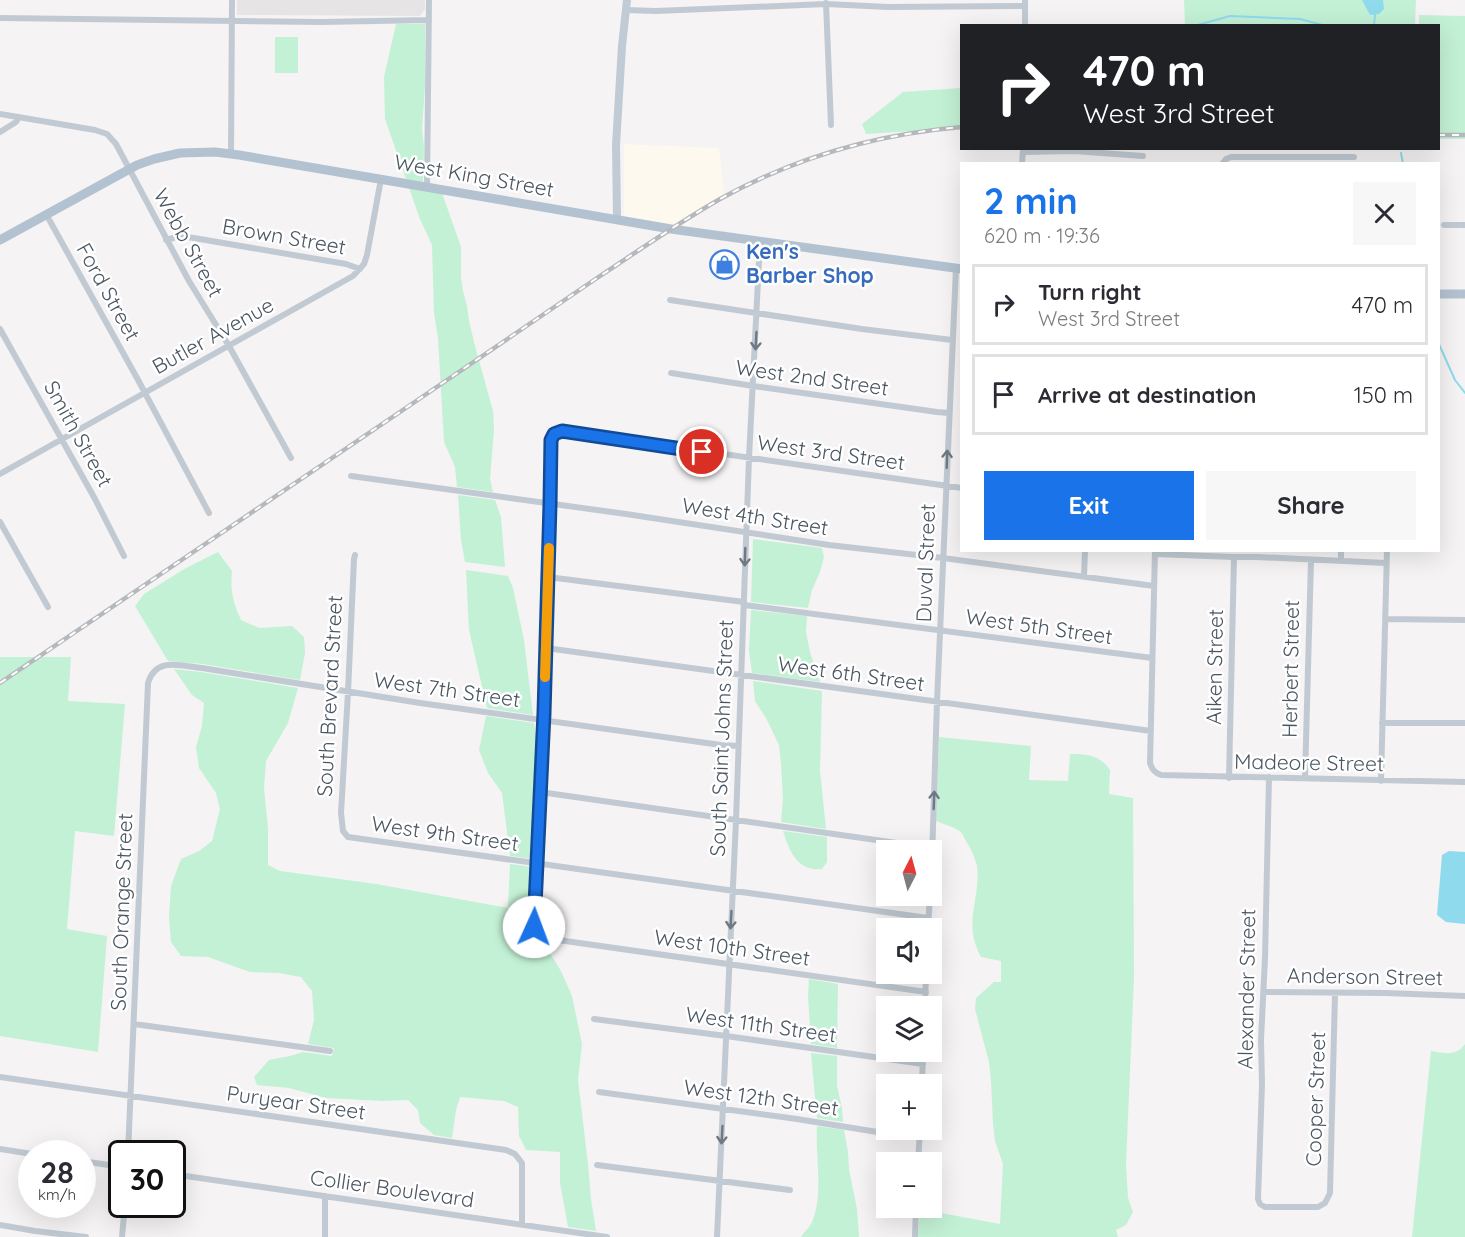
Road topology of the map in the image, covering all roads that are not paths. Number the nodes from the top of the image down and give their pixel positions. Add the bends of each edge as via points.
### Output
1 (231, 0) edge
2 (429, 0) edge
3 (627, 0) edge
4 (826, 2) edge
5 (1025, 3) edge
6 (626, 10) junction
7 (0, 18) edge
8 (429, 20) junction
9 (232, 22) junction
10 (1025, 24) edge
11 (0, 114) edge
12 (20, 117) junction
13 (831, 125) dead end
14 (0, 132) edge
15 (1023, 150) edge
16 (231, 154) junction
17 (1143, 156) dead end
18 (1354, 156) dead end
19 (1224, 162) edge
20 (129, 168) junction
21 (381, 179) junction
22 (427, 187) junction
23 (46, 214) junction
24 (617, 219) junction
25 (1444, 225) dead end
26 (1465, 225) edge
27 (0, 240) edge
28 (166, 240) junction
29 (760, 241) junction
30 (360, 268) junction
31 (959, 269) edge
32 (1440, 294) edge
33 (1465, 294) edge
34 (670, 300) dead end
35 (757, 313) junction
36 (0, 329) edge
37 (952, 340) junction
38 (229, 346) junction
39 (671, 373) dead end
40 (753, 386) junction
41 (145, 393) junction
42 (949, 412) junction
43 (62, 440) junction
44 (291, 458) dead end
45 (749, 458) junction
46 (0, 474) edge
47 (351, 476) dead end
48 (946, 486) junction
49 (960, 488) edge
50 (550, 504) junction
51 (209, 513) dead end
52 (0, 522) edge
53 (746, 532) junction
54 (1085, 552) edge
55 (1155, 552) edge
56 (1341, 552) edge
57 (1387, 552) edge
58 (1257, 554) edge
59 (356, 555) dead end
60 (124, 556) dead end
61 (1234, 557) junction
62 (943, 558) junction
63 (1311, 560) junction
64 (1341, 561) junction
65 (1386, 563) junction
66 (1084, 576) junction
67 (548, 577) junction
68 (1154, 586) junction
69 (744, 603) junction
70 (48, 607) dead end
71 (1385, 620) junction
72 (1465, 621) edge
73 (940, 630) junction
74 (546, 648) junction
75 (1152, 658) junction
76 (153, 672) joint
77 (742, 676) junction
78 (348, 692) junction
79 (937, 702) junction
80 (543, 720) junction
81 (1383, 723) junction
82 (1465, 723) edge
83 (1151, 731) junction
84 (738, 747) junction
85 (1269, 777) junction
86 (1229, 778) junction
87 (1305, 778) junction
88 (1381, 781) junction
89 (1465, 782) edge
90 (540, 792) junction
91 (736, 820) junction
92 (348, 837) joint
93 (876, 840) edge
94 (932, 840) edge
95 (537, 863) junction
96 (733, 891) junction
97 (929, 906) edge
98 (928, 918) joint
99 (729, 964) junction
100 (926, 984) edge
101 (926, 992) junction
102 (1264, 992) junction
103 (1335, 993) junction
104 (926, 996) edge
105 (1465, 996) edge
106 (594, 1019) dead end
107 (134, 1024) junction
108 (726, 1036) junction
109 (330, 1051) dead end
110 (923, 1064) joint
111 (922, 1074) edge
112 (0, 1077) edge
113 (599, 1092) dead end
114 (131, 1096) junction
115 (723, 1108) junction
116 (876, 1132) edge
117 (129, 1140) edge
118 (0, 1149) edge
119 (18, 1152) edge
120 (597, 1165) dead end
121 (186, 1176) edge
122 (720, 1181) junction
123 (790, 1190) dead end
124 (325, 1196) junction
125 (1323, 1204) joint
126 (124, 1218) edge
127 (916, 1218) edge
128 (522, 1224) junction
129 (0, 1225) edge
130 (86, 1237) edge
131 (122, 1237) edge
132 (325, 1237) edge
133 (607, 1237) edge
134 (717, 1237) edge
135 (915, 1237) edge

1 - 9 street
2 - 8 street
3 - 6 main road
4 - 5 street via 888,6
4 - 6 street
4 - 13 street
5 - 10 street
6 - 24 main road via 616,145
7 - 9 street
8 - 9 street
8 - 22 street
9 - 16 street
11 - 12 street, Webb Street
12 - 14 street
12 - 20 street, Webb Street via 101,131 112,138
15 - 17 street
16 - 20 main road, West King Street via 180,153
16 - 21 main road, West King Street
18 - 19 street via 1231,157
20 - 23 main road, West King Street
20 - 28 street, Webb Street
21 - 22 main road, West King Street
21 - 30 street via 367,255
22 - 24 main road, West King Street
23 - 27 main road, West King Street
23 - 41 street, Ford Street
24 - 29 main road, West King Street
25 - 26 street
28 - 30 street, Brown Street via 194,238
28 - 38 street, Webb Street
29 - 31 main road, West King Street
29 - 35 street, South Saint Johns Street
30 - 38 street, Butler Avenue via 353,276
31 - 37 street, Duval Street
32 - 33 main road
34 - 35 street
35 - 37 street
35 -> 40 street, South Saint Johns Street
36 - 43 street, Smith Street
37 - 42 street, Duval Street
38 - 41 street, Butler Avenue
38 - 44 street, Webb Street
39 - 40 street, West 2nd Street
40 - 42 street, West 2nd Street
40 - 45 street, South Saint Johns Street
41 - 43 street, Butler Avenue
41 - 51 street, Ford Street
48 -> 42 street, Duval Street
43 - 46 street, Butler Avenue
43 - 60 street, Smith Street
45 - 48 street, West 3rd Street
45 - 50 street, West 3rd Street via 562,431 551,440
45 - 53 street, South Saint Johns Street
47 - 50 street, West 4th Street
48 - 49 street, West 3rd Street
48 - 62 street, Duval Street
50 - 53 street, West 4th Street
50 - 67 street
52 - 70 street
53 - 62 street, West 4th Street
53 -> 69 street, South Saint Johns Street
54 - 66 street
55 - 61 street
55 - 68 street
56 - 64 street
57 - 65 street
58 - 61 street
58 - 63 street
59 - 78 street, South Brevard Street
61 - 86 street, Aiken Street
62 - 66 street, West 4th Street
62 - 73 street, Duval Street
63 - 64 street
63 - 87 street, Herbert Street
64 - 65 street
65 - 71 street
66 - 68 street, West 4th Street
67 - 69 street, West 5th Street
67 - 74 street
68 - 75 street
69 - 73 street, West 5th Street
69 - 77 street, South Saint Johns Street
71 - 72 street
71 - 81 street
73 - 75 street, West 5th Street
73 - 79 street, Duval Street
74 - 77 street, West 6th Street
74 - 80 street
75 - 83 street
76 - 78 street, West 7th Street via 167,664
76 - 107 street, South Orange Street via 148,683
77 - 79 street, West 6th Street
77 - 84 street, South Saint Johns Street
78 - 80 street, West 7th Street
78 - 92 street, South Brevard Street via 341,813 343,831
79 - 83 street, West 6th Street
94 -> 79 street, Duval Street
80 - 84 street, West 7th Street
80 - 90 street
81 - 82 street
81 - 88 street
83 - 86 street, Madeore Street via 1150,764 1154,771 1161,775
84 - 91 street, South Saint Johns Street
85 - 86 street, Madeore Street
85 - 87 street, Madeore Street
85 - 102 street, Alexander Street
87 - 88 street, Madeore Street
88 - 89 street, Madeore Street
90 - 91 street
90 - 95 street
91 - 93 street
91 - 96 street, South Saint Johns Street
92 - 95 street, West 9th Street
95 - 96 street, West 9th Street
95 - 99 street, West 10th Street via 534,927 544,938
96 - 98 street, West 9th Street
96 -> 99 street, South Saint Johns Street
97 - 98 street
99 - 101 street, West 10th Street
99 - 108 street, South Saint Johns Street
100 - 101 street
101 - 104 street
102 - 103 street, Anderson Street
102 - 125 street, Alexander Street via 1258,1202 1268,1208 1313,1208
103 - 105 street, Anderson Street
103 - 125 street, Cooper Street via 1330,1193
106 - 108 street, West 11th Street
107 - 109 street
107 - 114 street, South Orange Street
108 - 110 street, West 11th Street
108 - 115 street, South Saint Johns Street
110 - 111 street
112 - 114 street, Puryear Street
113 - 115 street, West 12th Street
114 - 117 street, South Orange Street
114 - 128 street, Puryear Street via 506,1150 522,1163
115 - 116 street, West 12th Street
115 -> 122 street, South Saint Johns Street
118 - 119 street
120 - 122 street
121 - 124 street, Collier Boulevard
122 - 123 street
122 - 134 street, South Saint Johns Street
124 - 128 street, Collier Boulevard
124 - 132 street
126 - 131 street
127 - 135 street
128 - 133 street, Collier Boulevard
129 - 130 street

